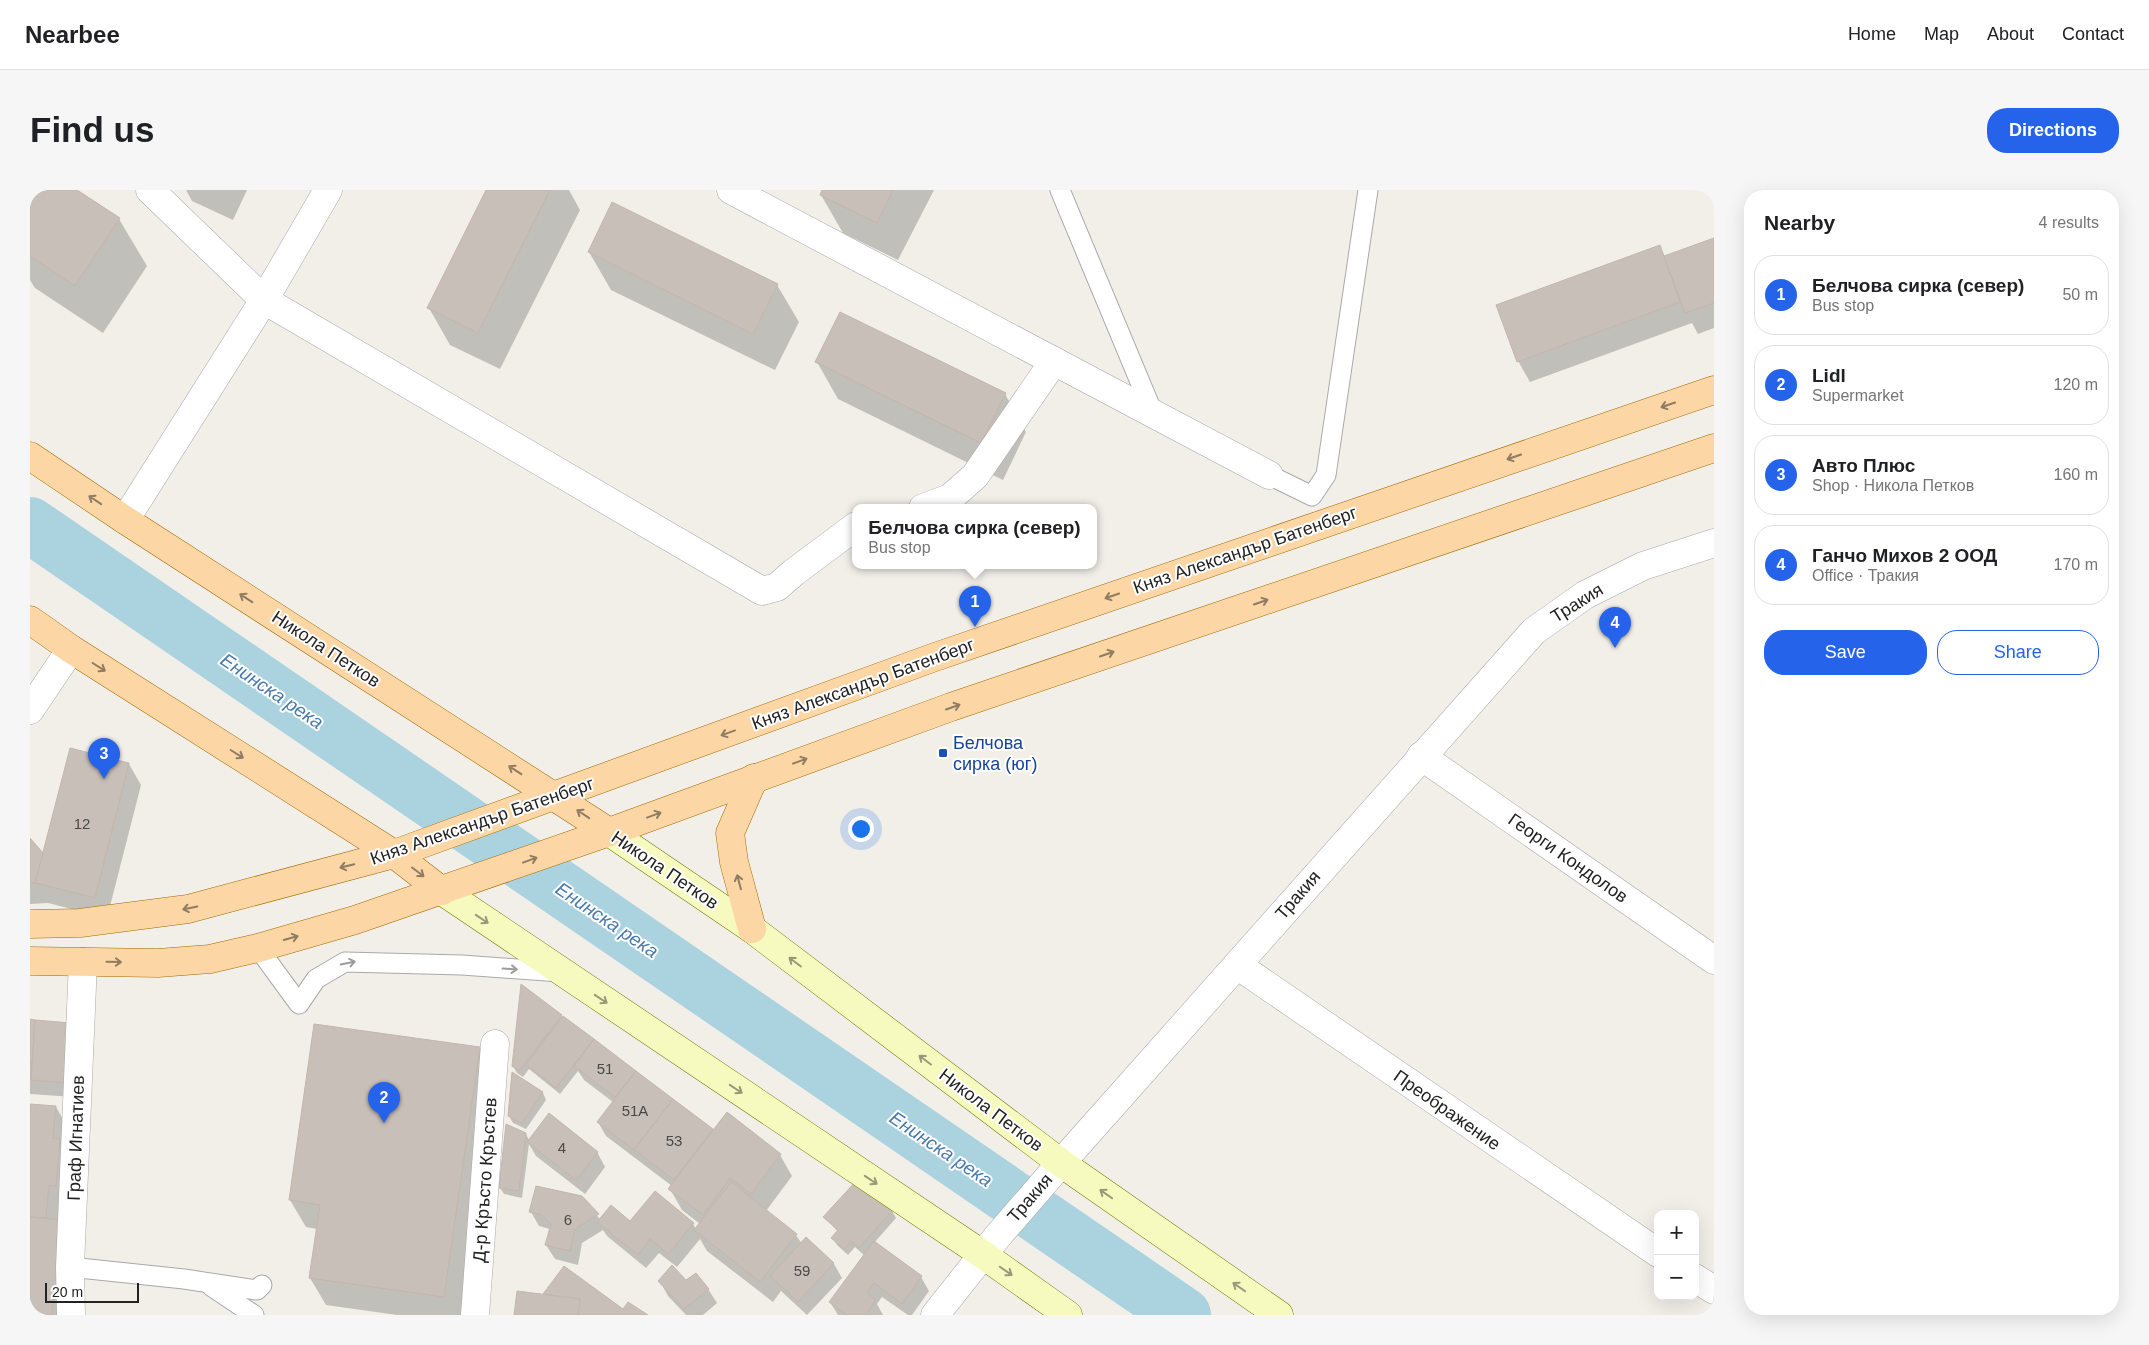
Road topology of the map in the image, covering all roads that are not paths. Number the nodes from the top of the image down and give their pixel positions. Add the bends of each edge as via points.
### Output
1 (150, 190) edge
2 (328, 190) edge
3 (731, 190) edge
4 (1060, 190) edge
5 (1368, 190) edge
6 (264, 300) junction
7 (1054, 361) junction
8 (1714, 390) edge
9 (1152, 413) junction
10 (1714, 448) edge
11 (30, 456) edge
12 (1269, 475) joint
13 (933, 504) edge
14 (125, 520) junction
15 (852, 529) edge
16 (1714, 543) edge
17 (30, 620) edge
18 (71, 649) junction
19 (30, 710) edge
20 (1421, 756) junction
21 (754, 778) junction
22 (556, 797) junction
23 (609, 832) junction
24 (394, 854) junction
25 (442, 891) junction
26 (30, 924) edge
27 (752, 929) junction
28 (258, 948) junction
29 (1714, 960) edge
30 (30, 961) edge
31 (83, 962) junction
32 (1236, 965) junction
33 (560, 972) junction
34 (495, 1044) dead end
35 (1053, 1171) junction
36 (989, 1245) junction
37 (1654, 1250) edge
38 (70, 1267) junction
39 (1699, 1281) edge
40 (208, 1284) junction
41 (262, 1285) dead end
42 (1714, 1290) edge
43 (71, 1315) edge
44 (254, 1315) edge
45 (475, 1315) edge
46 (935, 1315) edge
47 (1068, 1315) edge
48 (1279, 1315) edge

1 - 6 street
2 - 6 street
3 - 7 street
4 - 9 lane
5 - 12 lane via 1326,475 1312,496
6 - 14 street
6 - 15 street via 762,591 777,587
7 - 9 street
7 - 13 street via 975,476 950,498
8 -> 22 main road, Княз Александър Батенберг via 935,657
9 - 12 street
21 -> 10 main road via 961,704
14 -> 11 main road, Никола Петков
22 -> 14 main road, Никола Петков
16 - 20 street, Тракия via 1635,570 1585,594 1534,631
17 - 18 main road
18 - 19 street
18 -> 24 main road
20 - 29 street, Георги Кондолов
20 - 32 street, Тракия
23 -> 21 main road
27 -> 21 main road via 734,862 730,833
23 -> 22 main road, Никола Петков
22 - 24 main road, Княз Александър Батенберг
25 -> 23 main road
23 - 27 main road, Никола Петков
24 -> 25 main road
24 -> 26 main road, Княз Александър Батенберг via 188,909 80,923
28 -> 25 main road
25 -> 33 main road
35 -> 27 main road, Никола Петков
31 -> 28 main road via 210,959
28 -> 33 lane via 299,1004 316,979 345,962
30 - 31 main road
31 - 38 street, Граф Игнатиев
32 - 35 street, Тракия
32 - 37 street, Преображение
33 -> 36 main road
34 - 45 street, Д-р Кръсто Кръстев
35 - 36 street, Тракия
48 -> 35 main road, Никола Петков
36 - 46 street, Тракия
36 -> 47 main road
38 - 40 lane
38 - 43 street, Граф Игнатиев
39 - 42 street
40 - 41 lane via 257,1290
40 - 44 lane

